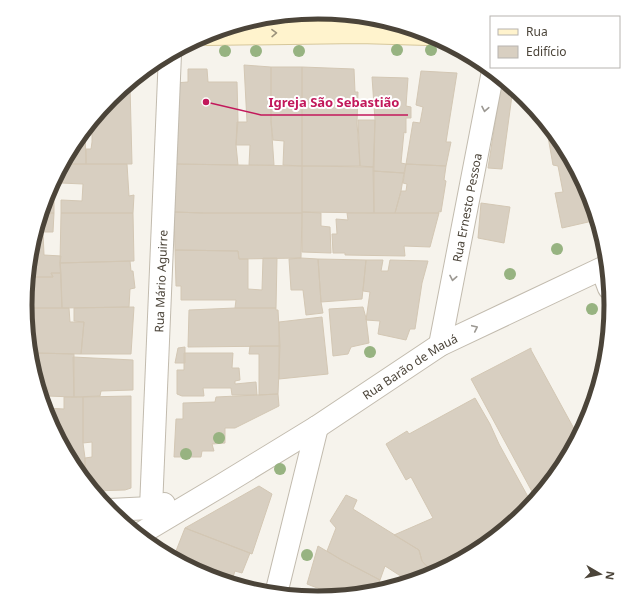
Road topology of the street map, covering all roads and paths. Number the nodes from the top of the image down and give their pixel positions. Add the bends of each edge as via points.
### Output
1 (408, 33) edge
2 (227, 34) edge
3 (170, 60) edge
4 (492, 78) edge
5 (602, 276) edge
6 (440, 345) junction
7 (317, 427) junction
8 (222, 486) junction
9 (151, 508) junction
10 (119, 510) edge
11 (144, 532) edge
12 (277, 588) edge

2 -> 1 main road
3 - 9 street, Rua Mário Aguirre
4 -> 6 street, Rua Ernesto Pessoa
6 -> 5 street, Rua Barão de Mauá
6 - 7 street, Rua Barão de Mauá
7 - 8 street, Rua Barão de Mauá
7 - 12 street
8 - 9 street
8 - 11 street
9 - 10 street

